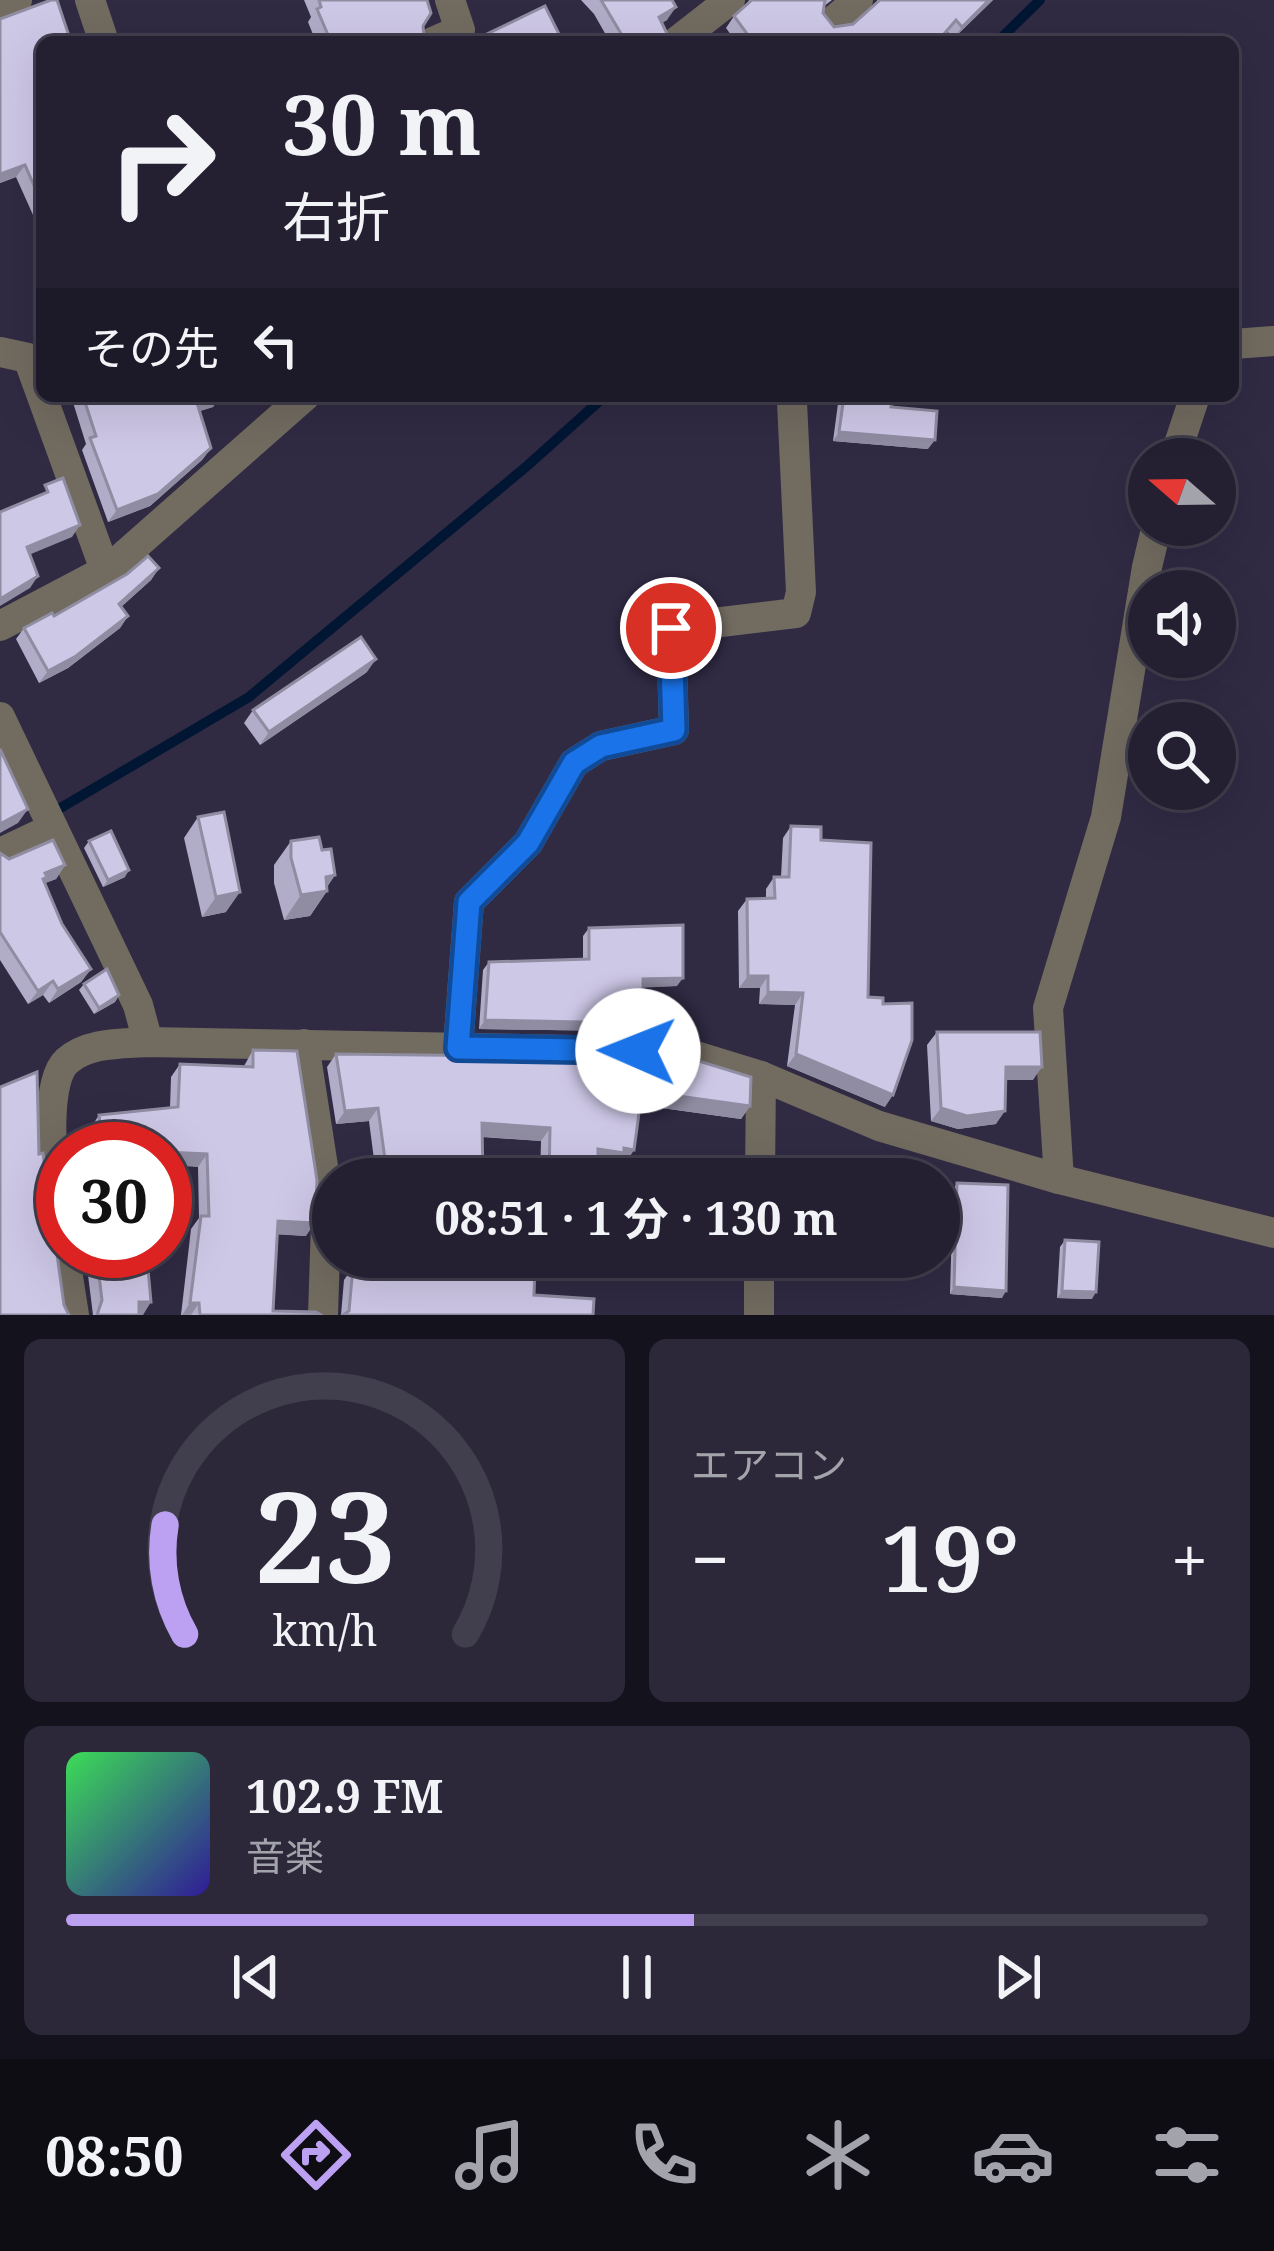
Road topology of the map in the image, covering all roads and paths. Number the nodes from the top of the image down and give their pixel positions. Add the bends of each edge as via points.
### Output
1 (16, 0) edge
2 (90, 0) edge
3 (450, 0) edge
4 (730, 0) edge
5 (858, 0) edge
6 (0, 7) edge
7 (833, 21) edge
8 (102, 36) edge
9 (446, 36) edge
10 (684, 36) edge
11 (1274, 341) edge
12 (1239, 344) edge
13 (0, 352) edge
14 (36, 380) edge
15 (44, 402) edge
16 (792, 402) dead end
17 (1193, 402) edge
18 (267, 408) edge
19 (1181, 438) edge
20 (1152, 546) edge
21 (104, 570) junction
22 (0, 626) edge
23 (0, 717) edge
24 (50, 820) junction
25 (0, 853) edge
26 (148, 1042) junction
27 (304, 1045) junction
28 (458, 1048) junction
29 (760, 1076) junction
30 (53, 1122) edge
31 (760, 1158) edge
32 (1059, 1179) junction
33 (1274, 1234) edge
34 (68, 1278) edge
35 (759, 1278) edge
36 (74, 1315) edge
37 (323, 1315) edge
38 (759, 1315) edge

1 - 6 street
2 - 8 street
3 - 9 street via 460,30
4 - 10 street
5 - 7 street
11 - 12 street
13 - 14 street via 28,358
15 - 21 street
16 - 28 street via 796,613 671,628 674,730 601,746 574,763 528,843 469,902
17 - 19 street
18 - 21 street
20 - 32 street via 1106,818 1048,1008
21 - 22 street
23 - 24 street
24 - 25 street
24 - 26 street
26 - 27 street
26 - 30 street via 90,1048 64,1063
27 - 28 street
27 - 37 street via 327,1192
28 - 29 street via 682,1052
29 - 31 street
29 - 32 street via 879,1126
32 - 33 street
34 - 36 street
35 - 38 street

